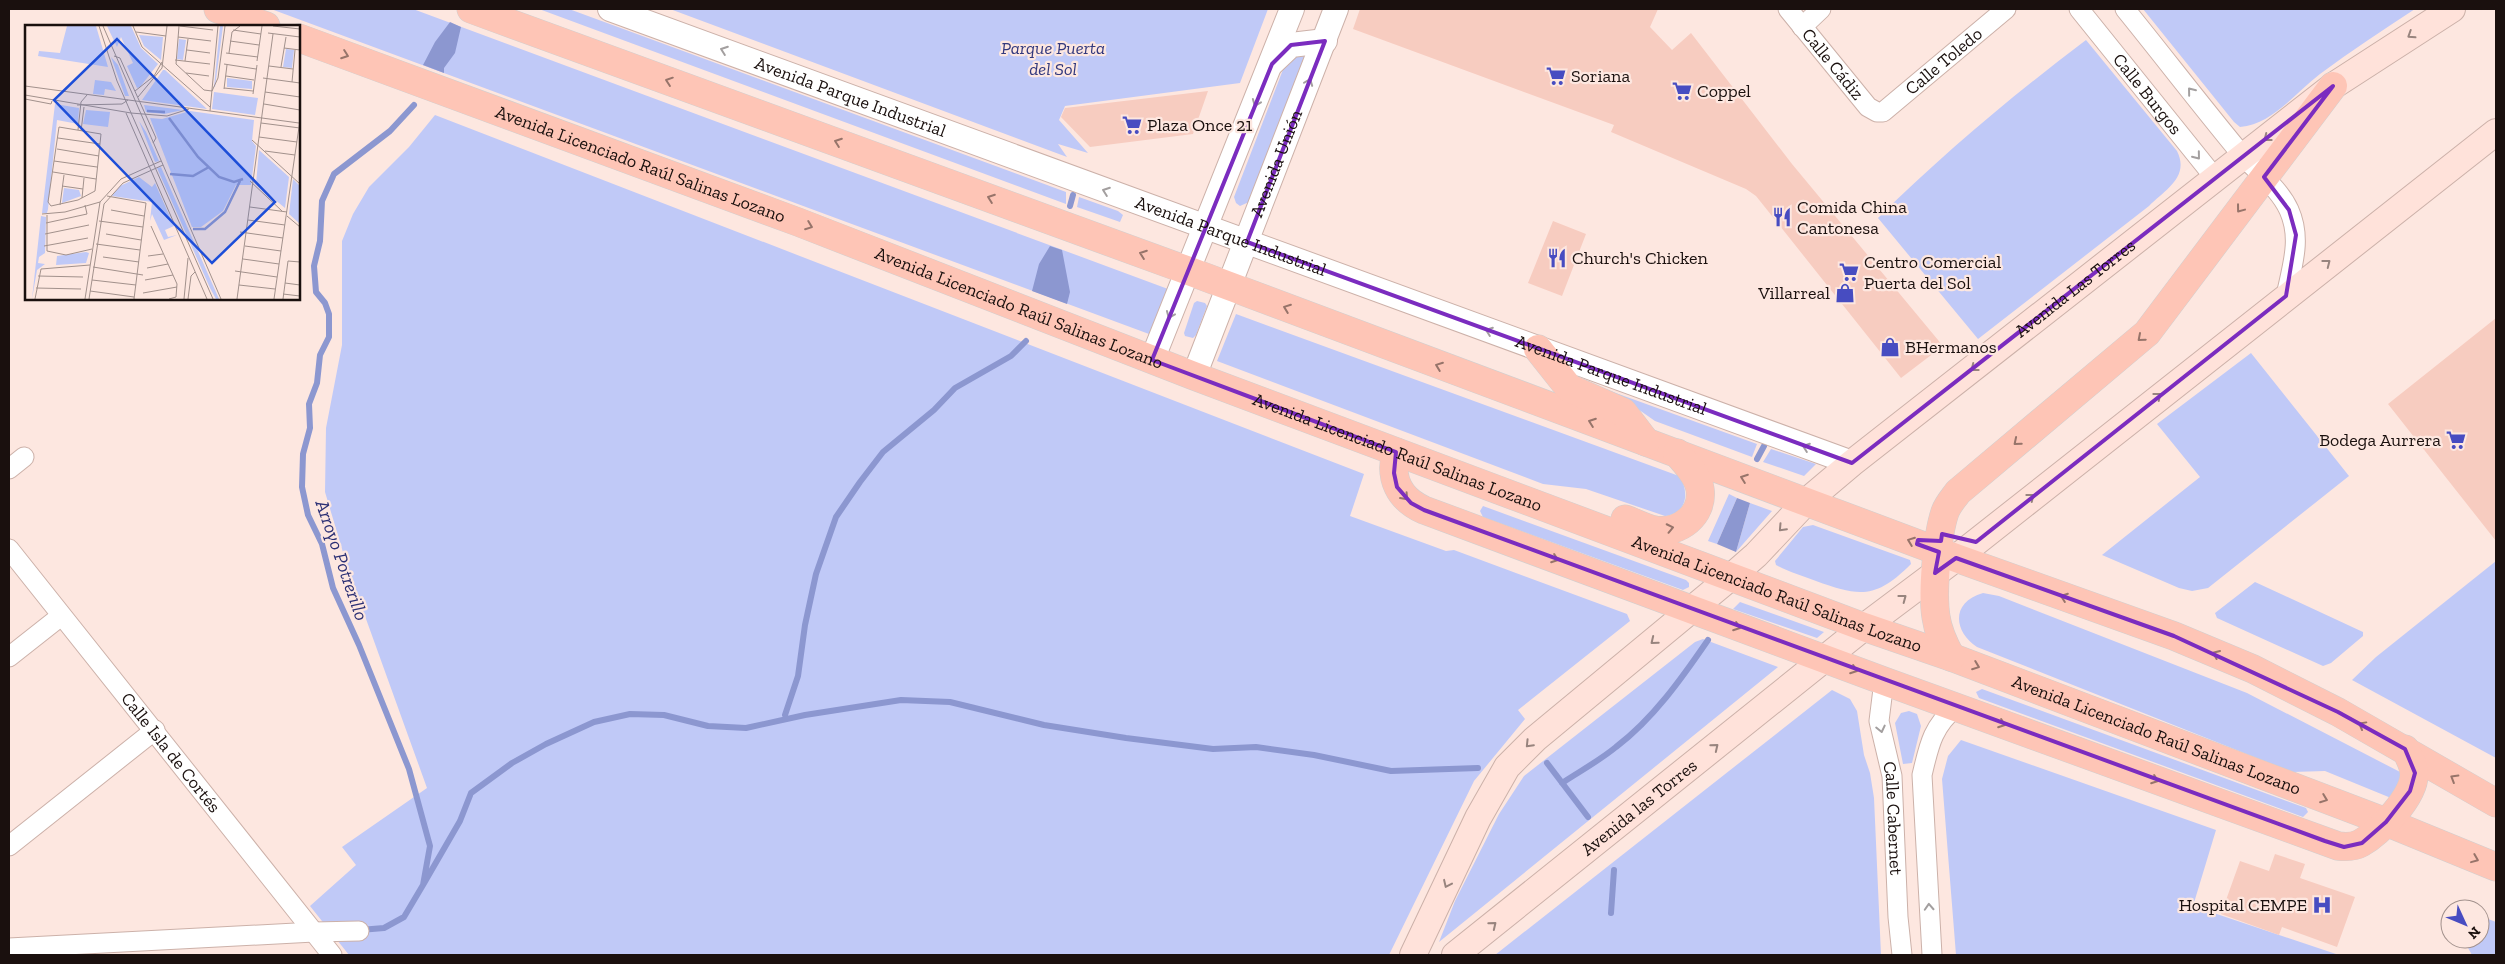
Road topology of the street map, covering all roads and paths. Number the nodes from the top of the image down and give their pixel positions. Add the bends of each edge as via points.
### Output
1 (218, 9) edge
2 (471, 9) edge
3 (610, 9) edge
4 (1292, 9) edge
5 (1305, 9) edge
6 (1336, 9) edge
7 (1788, 9) edge
8 (1820, 9) edge
9 (2006, 9) edge
10 (2079, 9) edge
11 (2125, 9) edge
12 (2452, 9) edge
13 (263, 25) edge
14 (1802, 27) junction
15 (300, 38) edge
16 (1325, 41) junction
17 (1272, 64) junction
18 (2333, 86) junction
19 (1883, 112) joint
20 (2496, 132) edge
21 (2244, 156) junction
22 (2264, 177) junction
23 (2215, 178) junction
24 (1206, 227) junction
25 (1247, 242) junction
26 (1189, 271) junction
27 (1230, 287) junction
28 (2286, 296) junction
29 (1538, 349) junction
30 (1152, 360) junction
31 (1194, 376) junction
32 (1646, 442) junction
33 (1396, 452) junction
34 (1677, 453) junction
35 (24, 457) dead end
36 (1852, 463) junction
37 (9, 469) edge
38 (1521, 499) junction
39 (1807, 501) junction
40 (9, 549) edge
41 (1950, 551) junction
42 (1732, 576) junction
43 (1692, 610) junction
44 (62, 616) junction
45 (1864, 627) junction
46 (9, 657) edge
47 (1951, 657) junction
48 (1824, 659) junction
49 (1884, 681) junction
50 (1956, 707) junction
51 (154, 730) junction
52 (2405, 749) junction
53 (1922, 775) junction
54 (1892, 776) junction
55 (2496, 803) edge
56 (2386, 822) junction
57 (9, 846) edge
58 (2496, 867) edge
59 (314, 932) junction
60 (359, 932) dead end
61 (9, 948) edge
62 (332, 955) edge
63 (1413, 955) edge
64 (1454, 955) edge
65 (1902, 955) edge
66 (1932, 955) edge

1 - 13 main road
26 -> 2 main road
24 -> 3 street, Avenida Parque Industrial
4 - 17 street
5 - 16 street via 1305,22 1314,35
6 - 16 street, Avenida Unión
7 - 14 street, Calle Cádiz
8 - 14 street
9 - 19 street, Calle Toledo
10 -> 23 street, Calle Burgos
21 -> 11 street, Calle Burgos
12 -> 18 main road, Avenida Las Torres
14 - 19 street, Calle Cádiz via 1868,107
15 -> 30 main road, Avenida Licenciado Raúl Salinas Lozano via 798,222
16 - 17 street via 1291,45
25 -> 16 street, Avenida Unión
17 -> 24 street
18 -> 21 main road, Avenida Las Torres
18 - 22 main road
28 -> 20 main road
21 - 22 street, Calle Burgos
21 - 23 main road, Avenida Las Torres
22 - 28 street, Calle Burgos via 2289,210 2296,235
22 -> 41 main road via 2147,333 1958,492 1946,511
23 -> 36 main road, Avenida Las Torres
24 - 25 street, Avenida Parque Industrial
24 - 26 street
25 - 27 street, Avenida Unión
29 -> 25 street, Avenida Parque Industrial
26 - 27 main road
26 -> 30 street
27 - 31 street, Avenida Unión
32 -> 27 main road
41 -> 28 main road
29 - 32 main road via 1569,388 1623,412
36 -> 29 street, Avenida Parque Industrial
30 - 31 main road, Avenida Licenciado Raúl Salinas Lozano
31 - 33 main road, Avenida Licenciado Raúl Salinas Lozano
32 - 34 main road
33 - 38 main road, Avenida Licenciado Raúl Salinas Lozano
33 -> 43 main road via 1394,473 1398,487 1417,507
38 -> 34 main road via 1559,500 1595,508 1655,530 1669,529 1690,520 1700,499 1700,488 1692,471
39 -> 34 main road
35 - 37 street
36 - 39 main road, Avenida Las Torres
38 - 42 main road, Avenida Licenciado Raúl Salinas Lozano
41 -> 39 main road
39 -> 42 main road, Avenida Las Torres
40 - 44 street, Calle Isla de Cortés
45 -> 41 main road
41 - 47 main road via 1936,616 1942,641
52 -> 41 main road via 2253,669
42 - 43 main road, Avenida Las Torres
42 - 45 main road, Avenida Licenciado Raúl Salinas Lozano
43 -> 48 main road
43 -> 63 main road via 1535,739 1507,767 1478,818
44 - 46 street
44 - 51 street, Calle Isla de Cortés
45 - 47 main road, Avenida Licenciado Raúl Salinas Lozano
45 - 48 main road
47 -> 56 main road, Avenida Licenciado Raúl Salinas Lozano
48 -> 49 main road
64 -> 48 main road, Avenida las Torres
49 - 50 main road
49 -> 54 street, Calle Cabernet via 1879,721
50 - 53 street, Calle Cabernet via 1935,730
50 -> 56 main road via 2338,846 2362,843
51 - 57 street
51 - 59 street, Calle Isla de Cortés
55 -> 52 main road
52 - 56 main road via 2413,766 2414,780 2404,800
53 - 54 street
66 -> 53 street, Calle Cabernet
54 - 65 street, Calle Cabernet
56 -> 58 main road, Avenida Licenciado Raúl Salinas Lozano
59 - 60 street
59 - 61 street
59 - 62 street, Calle Isla de Cortés

